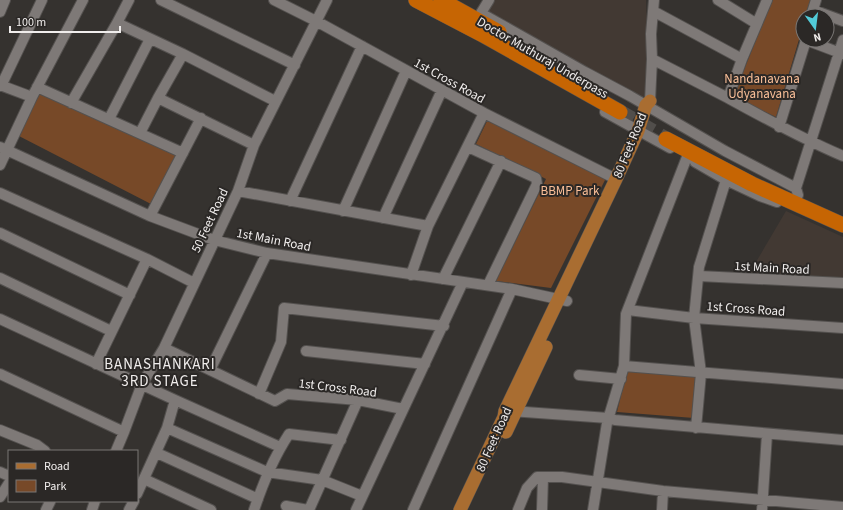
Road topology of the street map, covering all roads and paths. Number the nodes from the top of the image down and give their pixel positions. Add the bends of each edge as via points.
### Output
1 (5, 0) edge
2 (42, 0) edge
3 (83, 0) edge
4 (129, 0) edge
5 (161, 0) edge
6 (274, 0) edge
7 (326, 0) edge
8 (416, 0) edge
9 (441, 0) edge
10 (489, 0) edge
11 (654, 0) edge
12 (718, 0) edge
13 (767, 0) edge
14 (653, 11) junction
15 (0, 12) edge
16 (480, 13) junction
17 (458, 15) junction
18 (316, 21) junction
19 (117, 23) junction
20 (757, 24) junction
21 (150, 39) junction
22 (843, 40) edge
23 (362, 46) junction
24 (804, 48) edge
25 (828, 48) edge
26 (841, 53) edge
27 (183, 54) junction
28 (652, 59) junction
29 (742, 59) junction
30 (295, 65) junction
31 (406, 71) junction
32 (0, 85) edge
33 (442, 90) junction
34 (35, 92) junction
35 (158, 98) junction
36 (728, 98) junction
37 (275, 101) junction
38 (71, 103) junction
39 (649, 105) junction
40 (622, 108) tunnel mouth
41 (484, 113) junction
42 (201, 118) junction
43 (109, 119) junction
44 (779, 127) junction
45 (140, 133) junction
46 (642, 133) junction
47 (669, 135) tunnel mouth
48 (811, 143) junction
49 (254, 145) junction
50 (468, 146) junction
51 (4, 148) edge
52 (183, 152) junction
53 (843, 156) edge
54 (687, 157) junction
55 (501, 161) junction
56 (0, 165) edge
57 (616, 179) junction
58 (726, 180) junction
59 (238, 191) junction
60 (0, 194) edge
61 (795, 195) junction
62 (290, 201) junction
63 (343, 211) junction
64 (843, 214) edge
65 (150, 216) junction
66 (383, 218) junction
67 (843, 225) edge
68 (428, 226) junction
69 (0, 234) edge
70 (214, 240) junction
71 (267, 253) junction
72 (147, 259) junction
73 (411, 275) junction
74 (699, 276) junction
75 (0, 278) edge
76 (443, 279) junction
77 (463, 282) junction
78 (194, 283) junction
79 (843, 283) edge
80 (488, 285) junction
81 (512, 289) junction
82 (130, 295) junction
83 (563, 301) junction
84 (628, 310) junction
85 (694, 318) junction
86 (0, 319) edge
87 (444, 326) junction
88 (843, 328) edge
89 (111, 331) junction
90 (164, 348) junction
91 (306, 351) dead end
92 (96, 364) junction
93 (425, 364) junction
94 (624, 366) junction
95 (210, 370) junction
96 (701, 373) junction
97 (0, 374) edge
98 (579, 375) dead end
99 (620, 379) junction
100 (142, 384) junction
101 (843, 384) edge
102 (259, 394) junction
103 (176, 400) junction
104 (358, 400) junction
105 (403, 409) junction
106 (509, 414) junction
107 (610, 420) junction
108 (167, 428) junction
109 (696, 428) junction
110 (0, 430) edge
111 (124, 432) junction
112 (767, 434) junction
113 (341, 440) junction
114 (843, 440) edge
115 (280, 447) junction
116 (38, 449) edge
117 (116, 450) edge
118 (157, 453) junction
119 (267, 472) junction
120 (542, 477) junction
121 (144, 479) junction
122 (322, 480) junction
123 (598, 482) junction
124 (8, 485) edge
125 (138, 492) edge
126 (663, 492) junction
127 (362, 496) junction
128 (0, 497) edge
129 (258, 499) junction
130 (763, 505) edge
131 (286, 506) dead end
132 (843, 507) edge
133 (211, 510) edge
134 (254, 510) edge
135 (309, 510) edge
136 (356, 510) edge
137 (413, 510) edge
138 (460, 510) edge
139 (469, 510) edge
140 (518, 510) edge
141 (542, 510) edge
142 (593, 510) edge
143 (662, 510) edge

1 - 15 street
2 - 32 street
3 - 34 street
4 - 19 street
5 - 30 street
6 - 18 street, 1st Cross Road
7 - 18 street, 50 Feet Road
8 - 17 highway
9 - 17 highway
10 - 16 street
11 - 14 street
12 - 20 street
13 - 20 street
14 - 28 street
14 - 29 street
16 - 17 street
16 - 39 street
17 - 40 highway, Doctor Muthuraj Underpass
17 - 46 street via 472,37
18 - 23 street, 1st Cross Road
18 - 30 street, 50 Feet Road
19 - 21 street
19 - 38 street
20 - 29 street
21 - 27 street
21 - 43 street
22 - 26 street
23 - 31 street, 1st Cross Road
23 - 62 street
24 - 44 street
25 - 26 street
26 - 48 street
27 - 35 street
27 - 37 street
28 - 36 street
28 - 39 street
29 - 36 street
30 - 37 street, 50 Feet Road
31 - 33 street, 1st Cross Road
31 - 63 street
32 - 34 street
33 - 41 street, 1st Cross Road
33 - 66 street
34 - 38 street
34 - 51 street
35 - 42 street
35 - 45 street
36 - 44 street
37 - 49 street, 50 Feet Road
38 - 43 street
39 - 46 main road, 80 Feet Road
39 - 61 street
41 - 50 street
41 - 57 street, 1st Cross Road
42 - 49 street
42 - 52 street
43 - 45 street
44 - 48 street
45 - 52 street
46 - 54 street
46 - 57 main road, 80 Feet Road
46 - 83 main road, 80 Feet Road
47 - 61 highway
48 - 53 street
48 - 61 street
49 - 59 street, 50 Feet Road
50 - 55 street
50 - 68 street
51 - 56 street
51 - 65 street, 1st Main Road
52 - 65 street
54 - 58 street
54 - 84 street
55 - 76 street
55 - 80 street via 536,178 537,184
57 - 83 main road, 80 Feet Road
58 - 61 street via 774,202
58 - 74 street, 1st Cross Road via 699,267
59 - 62 street
59 - 70 street, 50 Feet Road
60 - 72 street
61 - 64 highway
61 - 67 highway
62 - 63 street
63 - 66 street
65 - 70 street, 1st Main Road
66 - 68 street
68 - 73 street
69 - 82 street
70 - 71 street, 1st Main Road
70 - 78 street, 50 Feet Road
71 - 73 street, 1st Main Road
71 - 95 street
72 - 78 street
72 - 82 street
73 - 76 street, 1st Main Road
74 - 79 street, 1st Main Road
74 - 85 street, 1st Cross Road
75 - 89 street
76 - 77 street, 1st Main Road
77 - 80 street, 1st Main Road
77 - 87 street
78 - 90 street, 50 Feet Road
80 - 81 street, 1st Main Road
81 - 83 street, 1st Main Road
81 - 137 street
82 - 89 street
83 - 106 main road, 80 Feet Road
84 - 85 street
84 - 94 street
85 - 88 street, 1st Cross Road
85 - 96 street
86 - 92 street
87 - 93 street
87 - 102 street via 284,308 281,342
89 - 92 street
90 - 95 street, 1st Cross Road
90 - 100 street, 50 Feet Road
91 - 93 street
92 - 100 street
93 - 105 street
94 - 96 street
94 - 99 street
95 - 102 street, 1st Cross Road
96 - 101 street
96 - 109 street
97 - 111 street
98 - 99 street
99 - 107 street
100 - 103 street
100 - 111 street, 50 Feet Road
102 - 104 street, 1st Cross Road via 275,401 287,394
103 - 108 street
103 - 115 street
104 - 105 street, 1st Cross Road
104 - 113 street
105 - 127 street
106 - 107 street
106 - 138 main road, 80 Feet Road
106 - 139 main road, 80 Feet Road
107 - 109 street
107 - 123 street
108 - 118 street
108 - 119 street
109 - 112 street
110 - 116 street
111 - 117 street, 50 Feet Road
112 - 114 street
112 - 130 street
113 - 115 street via 289,434
113 - 122 street
115 - 119 street
118 - 121 street
118 - 129 street
119 - 122 street
119 - 129 street
120 - 123 street
120 - 140 street via 537,477 527,488
120 - 141 street
121 - 125 street
121 - 133 street
122 - 127 street
122 - 135 street
123 - 126 street
123 - 142 street
124 - 128 street
126 - 130 street
126 - 143 street
127 - 136 street
129 - 134 street
130 - 132 street
131 - 135 street

